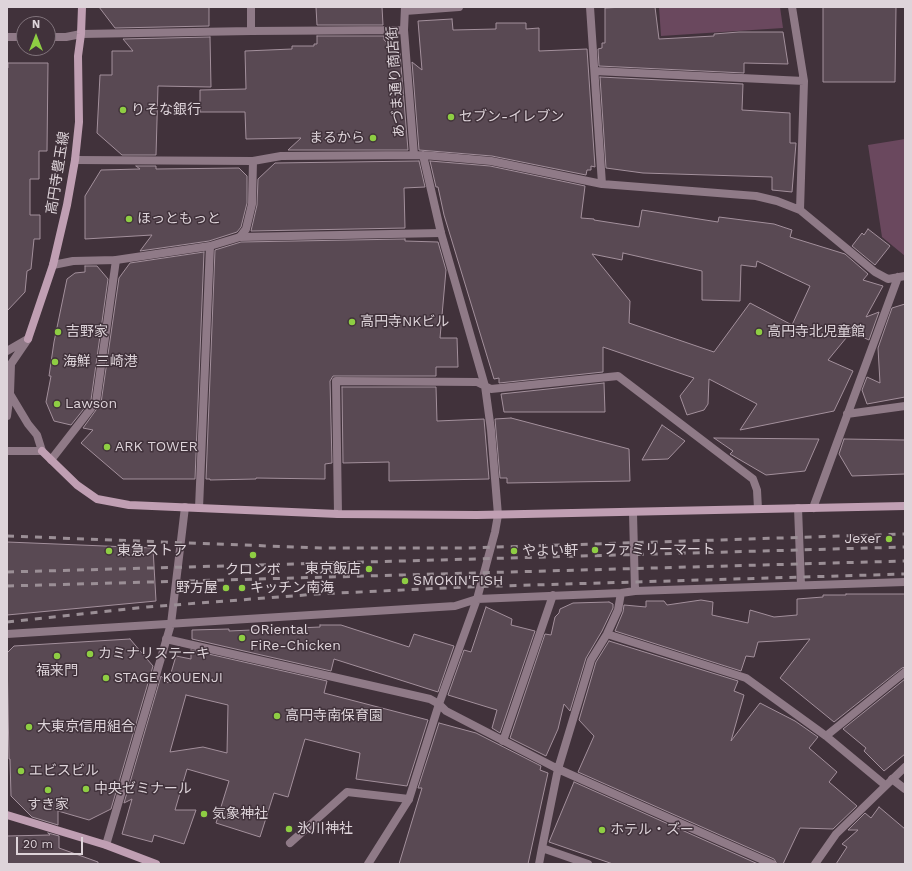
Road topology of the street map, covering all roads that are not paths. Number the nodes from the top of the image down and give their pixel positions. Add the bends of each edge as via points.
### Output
1 (82, 7) edge
2 (251, 7) edge
3 (459, 7) edge
4 (590, 7) edge
5 (792, 7) edge
6 (405, 9) edge
7 (404, 30) junction
8 (251, 31) junction
9 (81, 34) junction
10 (56, 37) edge
11 (595, 72) junction
12 (804, 81) junction
13 (414, 155) junction
14 (423, 155) junction
15 (75, 160) junction
16 (252, 161) junction
17 (602, 184) junction
18 (800, 210) junction
19 (441, 233) junction
20 (240, 237) junction
21 (210, 246) junction
22 (116, 260) junction
23 (53, 264) junction
24 (902, 277) edge
25 (28, 339) junction
26 (7, 351) edge
27 (485, 386) junction
28 (8, 391) edge
29 (905, 406) edge
30 (847, 414) junction
31 (7, 416) edge
32 (7, 451) edge
33 (42, 451) junction
34 (52, 460) junction
35 (905, 506) edge
36 (185, 507) junction
37 (199, 508) junction
38 (798, 508) junction
39 (813, 508) junction
40 (758, 509) junction
41 (633, 512) junction
42 (338, 514) junction
43 (498, 515) junction
44 (905, 582) edge
45 (801, 585) junction
46 (634, 591) junction
47 (621, 593) junction
48 (553, 595) junction
49 (477, 599) junction
50 (171, 624) junction
51 (7, 634) edge
52 (607, 634) junction
53 (166, 639) junction
54 (905, 672) edge
55 (439, 704) junction
56 (826, 736) junction
57 (503, 741) junction
58 (905, 767) edge
59 (558, 770) junction
60 (892, 779) junction
61 (885, 785) junction
62 (905, 789) edge
63 (409, 799) junction
64 (7, 814) edge
65 (290, 843) dead end
66 (106, 845) junction
67 (542, 848) junction
68 (156, 864) edge
69 (368, 864) edge
70 (539, 864) edge
71 (588, 864) edge
72 (772, 864) edge
73 (815, 864) edge

1 - 9 street, 高円寺豊玉線
2 - 8 street
3 - 6 street
4 - 11 street
5 - 12 street
6 - 7 street, あづま通り商店街
7 - 8 street
7 - 13 street, あづま通り商店街
8 - 9 street
9 - 10 street
9 - 15 street, 高円寺豊玉線 via 78,56 79,122
11 - 12 street
11 - 17 street
12 - 18 street
13 - 14 street
13 - 16 street via 281,156
14 - 17 street via 491,161
14 - 19 street
15 - 16 street
15 - 23 street, 高円寺豊玉線
16 - 20 street via 252,204 246,229
17 - 18 street via 756,196
18 - 24 street via 875,272 888,279
19 - 20 street
19 - 27 street
20 - 21 street
21 - 22 street
21 - 37 street
22 - 23 street
22 - 34 street via 96,402
23 - 25 street, 高円寺豊玉線
24 - 30 street
25 - 26 street
25 - 28 street via 11,364
27 - 40 street via 491,389 618,376 753,478 757,490
27 - 42 street via 477,382 336,381
27 - 43 street
28 - 31 street
28 - 33 street via 37,435
29 - 30 street
30 - 39 street
32 - 33 street
33 - 34 street
34 - 36 street via 77,485 97,500 129,505
35 - 39 street
36 - 37 street
36 - 50 street
37 - 42 street
38 - 39 street
38 - 40 street
38 - 45 street
40 - 41 street
41 - 43 street
41 - 46 street
42 - 43 street
43 - 49 street
44 - 45 street
45 - 46 street
46 - 47 street
47 - 48 street
47 - 52 street via 618,610
48 - 49 street
48 - 57 street
49 - 50 street via 455,606
49 - 55 street
50 - 51 street
50 - 53 street
52 - 56 street via 746,678
52 - 59 street via 591,660
53 - 55 street via 373,685 430,699
53 - 66 street
54 - 56 street
55 - 57 street via 446,711
55 - 63 street
56 - 61 street
57 - 59 street
58 - 60 street
59 - 67 street
59 - 72 street
60 - 61 street
60 - 62 street
61 - 73 street via 836,834
63 - 65 street via 347,792
63 - 69 street
64 - 66 street
66 - 68 street
67 - 70 street
67 - 71 street

